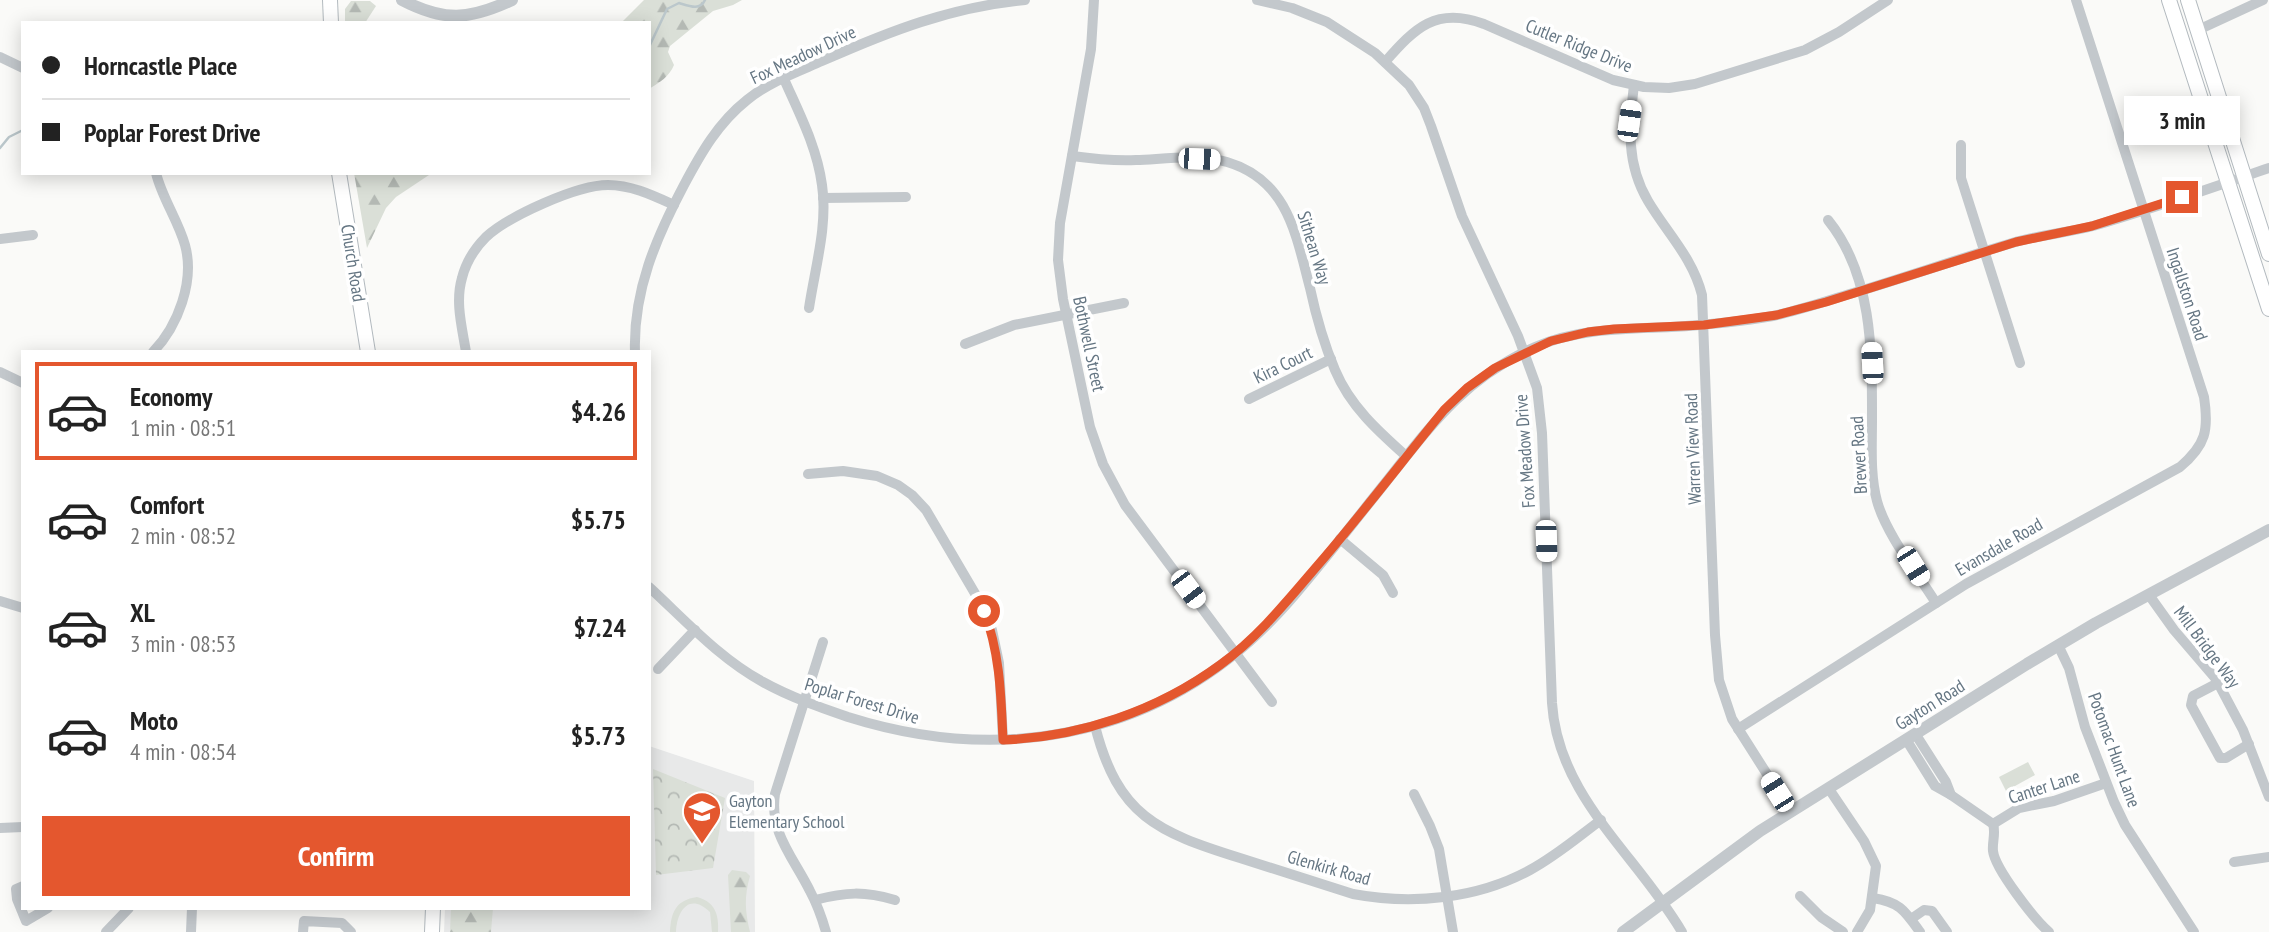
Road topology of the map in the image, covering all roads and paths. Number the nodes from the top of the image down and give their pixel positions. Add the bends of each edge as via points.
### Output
1 (330, 0) edge
2 (402, 0) edge
3 (512, 0) edge
4 (1026, 0) edge
5 (1094, 0) edge
6 (1257, 0) edge
7 (1888, 0) edge
8 (2076, 0) edge
9 (2169, 0) edge
10 (2188, 0) edge
11 (2263, 0) edge
12 (331, 21) edge
13 (2198, 30) junction
14 (0, 57) edge
15 (1385, 62) junction
16 (21, 67) edge
17 (784, 79) junction
18 (1634, 85) junction
19 (1961, 145) dead end
20 (1072, 156) junction
21 (2269, 168) edge
22 (157, 175) edge
23 (339, 175) edge
24 (2244, 176) junction
25 (2228, 182) junction
26 (906, 197) dead end
27 (823, 198) junction
28 (674, 205) junction
29 (2143, 210) junction
30 (1828, 220) dead end
31 (33, 235) dead end
32 (0, 239) edge
33 (1985, 252) junction
34 (2269, 254) edge
35 (1861, 290) junction
36 (1124, 303) dead end
37 (809, 308) dead end
38 (2269, 309) edge
39 (1067, 314) junction
40 (1704, 325) junction
41 (965, 344) dead end
42 (154, 350) edge
43 (368, 350) edge
44 (466, 350) edge
45 (635, 350) edge
46 (1524, 352) junction
47 (1331, 359) junction
48 (2021, 363) dead end
49 (0, 372) edge
50 (21, 382) edge
51 (1249, 399) dead end
52 (2203, 439) joint
53 (1406, 456) junction
54 (808, 474) dead end
55 (2269, 530) edge
56 (1340, 539) junction
57 (651, 589) edge
58 (1392, 593) dead end
59 (2149, 595) junction
60 (0, 601) edge
61 (1936, 603) junction
62 (21, 606) edge
63 (695, 630) junction
64 (823, 642) dead end
65 (2058, 645) junction
66 (1235, 653) junction
67 (658, 669) dead end
68 (2218, 683) junction
69 (804, 701) junction
70 (1272, 702) dead end
71 (1095, 726) junction
72 (1738, 729) junction
73 (1911, 738) junction
74 (1003, 740) junction
75 (2249, 744) junction
76 (2106, 783) junction
77 (1829, 789) junction
78 (1414, 794) dead end
79 (2269, 797) edge
80 (1791, 812) junction
81 (1601, 820) junction
82 (1993, 824) junction
83 (21, 827) edge
84 (0, 828) edge
85 (2269, 857) edge
86 (2234, 862) dead end
87 (21, 887) edge
88 (1447, 895) junction
89 (1800, 896) dead end
90 (1873, 898) junction
91 (814, 900) junction
92 (895, 900) dead end
93 (1662, 903) junction
94 (21, 908) edge
95 (22, 910) edge
96 (45, 910) edge
97 (127, 910) edge
98 (192, 910) edge
99 (433, 910) edge
100 (1911, 919) junction
101 (303, 926) edge
102 (189, 930) edge
103 (106, 932) edge
104 (351, 932) edge
105 (432, 932) edge
106 (826, 932) edge
107 (1453, 932) edge
108 (1623, 932) edge
109 (1682, 932) edge
110 (1843, 932) edge
111 (1857, 932) edge
112 (1920, 932) edge
113 (1947, 932) edge
114 (2049, 932) edge
115 (2194, 932) edge

1 - 12 main road
2 - 3 street via 431,14 458,17
4 - 17 street, Fox Meadow Drive via 972,7 917,22
5 - 20 street, Bothwell Street via 1091,50
6 - 15 street, Fox Meadow Drive via 1327,22
7 - 18 street, Cutler Ridge Drive via 1819,43 1782,58 1695,84
8 - 29 street, Ingallston Road
9 - 25 main road
10 - 13 main road
11 - 13 street
13 - 24 main road
14 - 16 street
15 - 18 street, Cutler Ridge Drive via 1419,27 1444,18 1462,18
15 - 46 street, Fox Meadow Drive via 1424,108 1462,216
17 - 27 street via 814,149
17 - 28 street, Fox Meadow Drive via 748,99 718,128
18 - 40 street, Warren View Road via 1629,133 1633,167 1648,202 1693,268 1702,295
19 - 33 street via 1962,178
20 - 39 street, Bothwell Street via 1059,236 1059,273
20 - 47 street, Sithean Way via 1216,159 1256,176 1288,213
21 - 24 street, Poplar Forest Drive
22 - 42 street via 187,260 180,306
23 - 43 main road, Church Road
24 - 25 street, Poplar Forest Drive
24 - 34 main road
25 - 29 street, Poplar Forest Drive
25 - 38 main road
26 - 27 street
27 - 37 street
28 - 44 street via 632,188 593,186 566,193 495,229 474,252 462,277 459,309
28 - 45 street, Fox Meadow Drive via 645,274
29 - 33 street, Poplar Forest Drive
29 - 52 street, Ingallston Road via 2204,397 2207,421
30 - 35 street, Brewer Road via 1846,246
31 - 32 street
33 - 35 street, Poplar Forest Drive
33 - 48 street
35 - 40 street, Poplar Forest Drive via 1777,315
35 - 61 street, Brewer Road via 1871,334 1877,501
36 - 39 street
39 - 41 street via 1014,325
39 - 66 street, Bothwell Street via 1090,427 1109,478
40 - 46 street, Poplar Forest Drive via 1588,332
40 - 72 street, Warren View Road via 1716,655 1723,694
46 - 53 street, Poplar Forest Drive via 1467,388
46 - 81 street, Fox Meadow Drive via 1537,388 1541,420 1552,716 1566,766
47 - 51 street, Kira Court
47 - 53 street, Sithean Way via 1358,408
49 - 50 street
52 - 61 street, Evansdale Road via 2174,471
53 - 56 street, Poplar Forest Drive
54 - 74 street via 843,471 877,476 898,485 926,510 992,631 999,663
55 - 59 street, Gayton Road
56 - 58 street via 1382,575
56 - 66 street, Poplar Forest Drive via 1285,606
57 - 63 street, Poplar Forest Drive
59 - 65 street, Gayton Road
59 - 68 street, Mill Bridge Way
60 - 62 street
61 - 72 street, Evansdale Road
63 - 67 street
63 - 69 street, Poplar Forest Drive via 752,676
64 - 69 street
65 - 73 street, Gayton Road
65 - 76 street, Potomac Hunt Lane
66 - 70 street, Bothwell Street
66 - 71 street, Poplar Forest Drive via 1157,702
68 - 75 street, Mill Bridge Way
68 - 75 street via 2193,696 2191,705 2220,758
69 - 74 street, Poplar Forest Drive via 901,732 955,740
69 - 91 street via 774,810 778,834
71 - 74 street, Poplar Forest Drive
71 - 88 street, Glenkirk Road via 1108,768 1125,795 1150,821 1175,836 1353,894 1397,900
72 - 80 street, Warren View Road
73 - 77 street, Gayton Road
73 - 82 street via 1951,795
75 - 79 street, Mill Bridge Way
76 - 82 street, Canter Lane via 2019,808
76 - 115 street, Potomac Hunt Lane via 2124,825
77 - 80 street, Gayton Road
77 - 90 street via 1876,866
78 - 88 street via 1439,849
80 - 93 street, Gayton Road
81 - 88 street, Glenkirk Road via 1546,861 1514,878
81 - 93 street, Fox Meadow Drive
82 - 114 street via 1997,862 2027,910
83 - 84 street
85 - 86 street
87 - 94 street via 16,889
88 - 107 street
89 - 110 street
90 - 100 street via 1903,908
90 - 111 street
91 - 92 street via 862,892
91 - 106 street
93 - 108 street, Gayton Road
93 - 109 street, Fox Meadow Drive
95 - 96 street via 26,921
97 - 103 street
98 - 102 street
99 - 105 main road
100 - 112 street
100 - 113 street via 1932,911
101 - 104 street via 342,923

